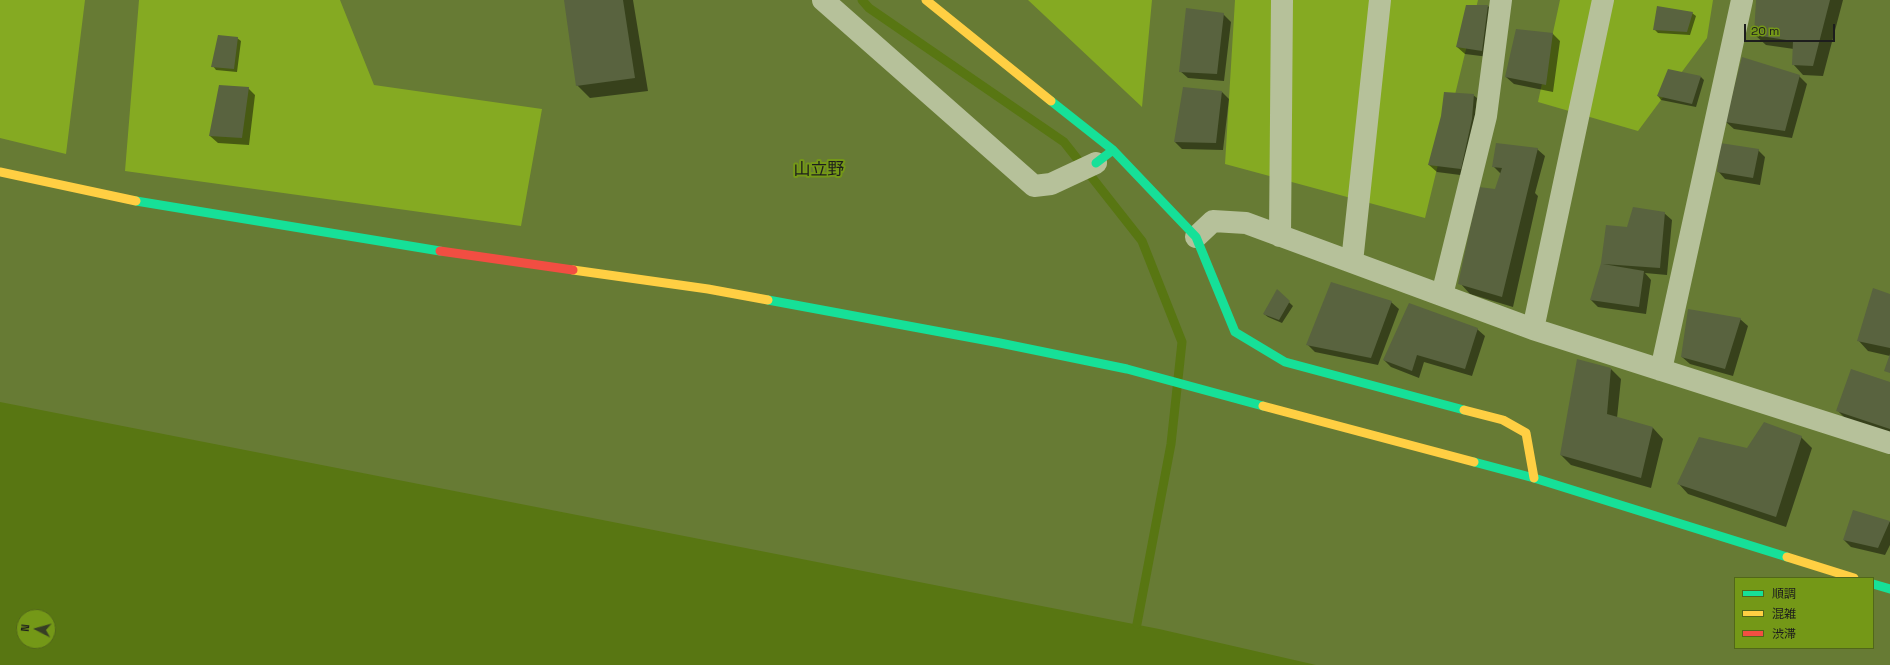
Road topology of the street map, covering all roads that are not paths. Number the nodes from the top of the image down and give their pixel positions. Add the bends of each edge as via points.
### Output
1 (823, 0) edge
2 (1282, 0) edge
3 (1380, 0) edge
4 (1501, 0) edge
5 (1603, 0) edge
6 (1742, 0) edge
7 (935, 4) edge
8 (1104, 157) junction
9 (0, 172) edge
10 (1280, 236) junction
11 (1196, 237) junction
12 (1352, 262) junction
13 (1442, 295) junction
14 (1533, 329) junction
15 (1661, 370) junction
16 (1890, 443) edge
17 (1534, 478) junction
18 (1851, 577) edge
19 (1874, 584) edge
20 (1890, 589) edge

1 - 8 street via 1034,186 1051,184
2 - 10 street
3 - 12 street
4 - 13 street via 1486,116
5 - 14 street
6 - 15 street
7 - 8 street
8 - 11 street
9 - 17 street via 149,204 397,245 708,289 1000,343 1127,369
10 - 11 street via 1246,223 1213,221
10 - 12 street
11 - 17 street via 1235,332 1285,362 1503,420 1526,433
12 - 13 street
13 - 14 street
14 - 15 street
15 - 16 street
17 - 18 street
19 - 20 street

